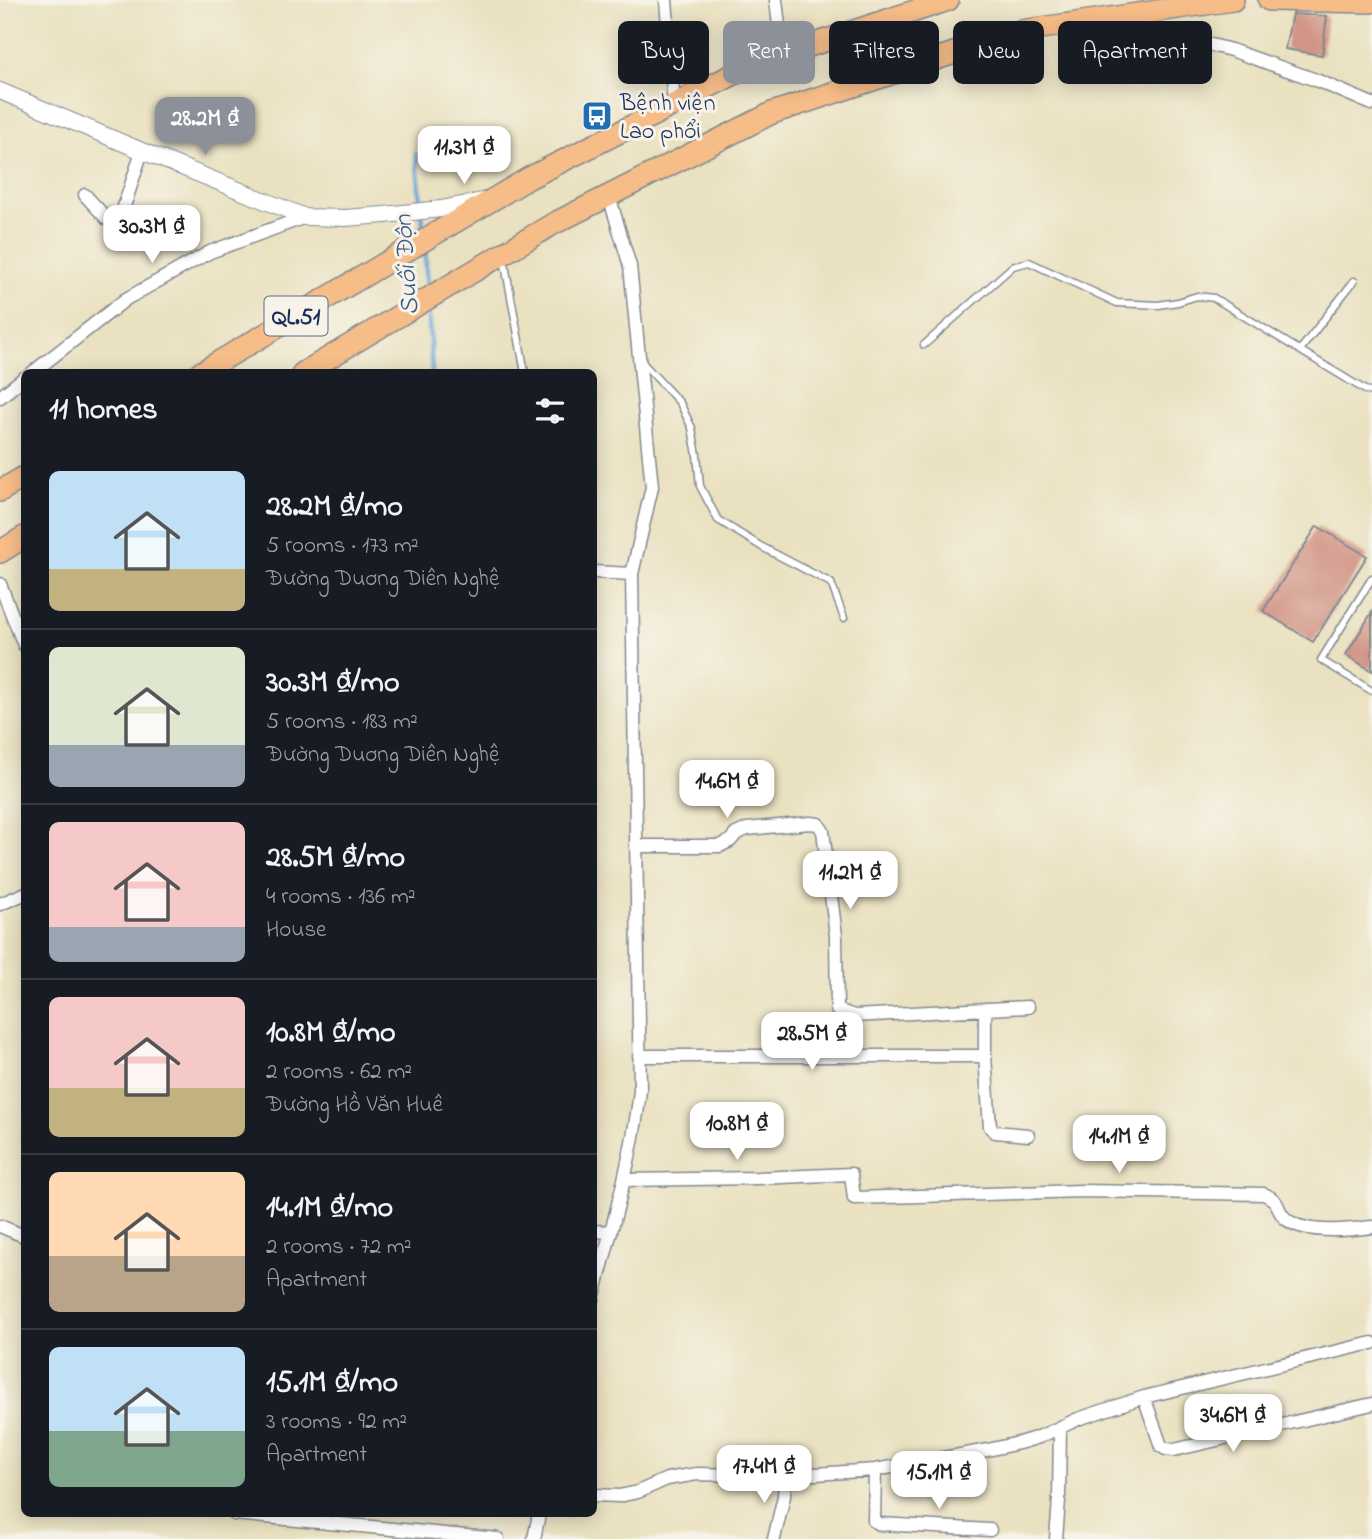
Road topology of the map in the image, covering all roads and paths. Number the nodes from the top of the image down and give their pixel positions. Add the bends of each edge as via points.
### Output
1 (666, 0) edge
2 (776, 0) edge
3 (1233, 0) edge
4 (1269, 0) edge
5 (940, 1) edge
6 (1372, 2) edge
7 (778, 21) edge
8 (1089, 21) edge
9 (1058, 25) edge
10 (815, 43) edge
11 (1212, 44) edge
12 (723, 80) edge
13 (0, 91) edge
14 (1372, 104) edge
15 (674, 105) junction
16 (142, 152) junction
17 (85, 195) dead end
18 (609, 196) junction
19 (494, 199) junction
20 (305, 217) junction
21 (503, 254) junction
22 (1354, 281) dead end
23 (924, 345) dead end
24 (1300, 350) junction
25 (638, 356) junction
26 (37, 369) edge
27 (207, 369) edge
28 (310, 369) edge
29 (525, 369) edge
30 (21, 380) edge
31 (1372, 392) edge
32 (0, 397) edge
33 (21, 479) edge
34 (0, 491) edge
35 (21, 539) edge
36 (0, 552) edge
37 (597, 572) edge
38 (632, 574) junction
39 (1372, 578) edge
40 (0, 584) edge
41 (844, 618) dead end
42 (21, 637) edge
43 (1372, 691) edge
44 (637, 846) junction
45 (21, 895) edge
46 (0, 904) edge
47 (1028, 1007) dead end
48 (985, 1009) junction
49 (639, 1056) junction
50 (985, 1056) junction
51 (1028, 1135) dead end
52 (624, 1180) junction
53 (0, 1226) edge
54 (1372, 1227) edge
55 (597, 1231) edge
56 (610, 1232) junction
57 (21, 1235) edge
58 (597, 1283) edge
59 (1372, 1343) edge
60 (1144, 1397) junction
61 (1372, 1404) edge
62 (1060, 1427) junction
63 (875, 1470) junction
64 (785, 1476) junction
65 (597, 1495) edge
66 (266, 1517) edge
67 (539, 1517) edge
68 (989, 1530) dead end
69 (498, 1539) edge
70 (534, 1539) edge
71 (774, 1539) edge
72 (1056, 1539) edge

1 - 15 street
2 - 7 street
3 - 8 highway, QL.51
4 - 6 highway
5 - 10 highway, QL.51
9 - 18 highway, QL.51 via 1021,31 772,113
11 - 14 street
12 - 15 highway, QL.51
13 - 16 street
15 - 19 highway, QL.51
16 - 17 street via 121,216 115,221 107,219
16 - 20 street
18 - 21 highway, QL.51
18 - 25 street via 630,266
19 - 20 street via 412,212
19 - 27 highway, QL.51
20 - 26 street via 211,252 126,299
21 - 28 highway, QL.51
21 - 29 lane
22 - 24 lane
23 - 24 lane via 1013,266 1029,262 1117,303 1158,306 1197,296 1214,298
24 - 31 lane
25 - 38 street via 652,487
25 - 41 lane via 680,403 692,428 700,486 718,520 831,583
30 - 32 street
33 - 34 highway
35 - 36 highway
37 - 38 street
38 - 44 street
39 - 43 lane via 1321,660
40 - 42 street
44 - 48 street via 720,846 747,829 818,824 823,831 836,936 837,1010 854,1016
44 - 49 street
45 - 46 street
47 - 48 street
48 - 50 street
49 - 50 street
49 - 52 street via 640,1091
50 - 51 street via 991,1129
52 - 54 street via 851,1174 854,1198 1082,1191 1264,1194 1274,1199 1284,1218 1304,1227 1348,1231
52 - 56 street
53 - 57 street
55 - 56 street
56 - 58 street
59 - 60 street
60 - 61 street via 1161,1446 1174,1450
60 - 62 street
62 - 63 street via 1019,1443
62 - 72 street
63 - 64 street
63 - 68 street via 874,1521
64 - 65 street via 697,1474 667,1479 638,1492
64 - 71 street
66 - 69 street
67 - 70 street

